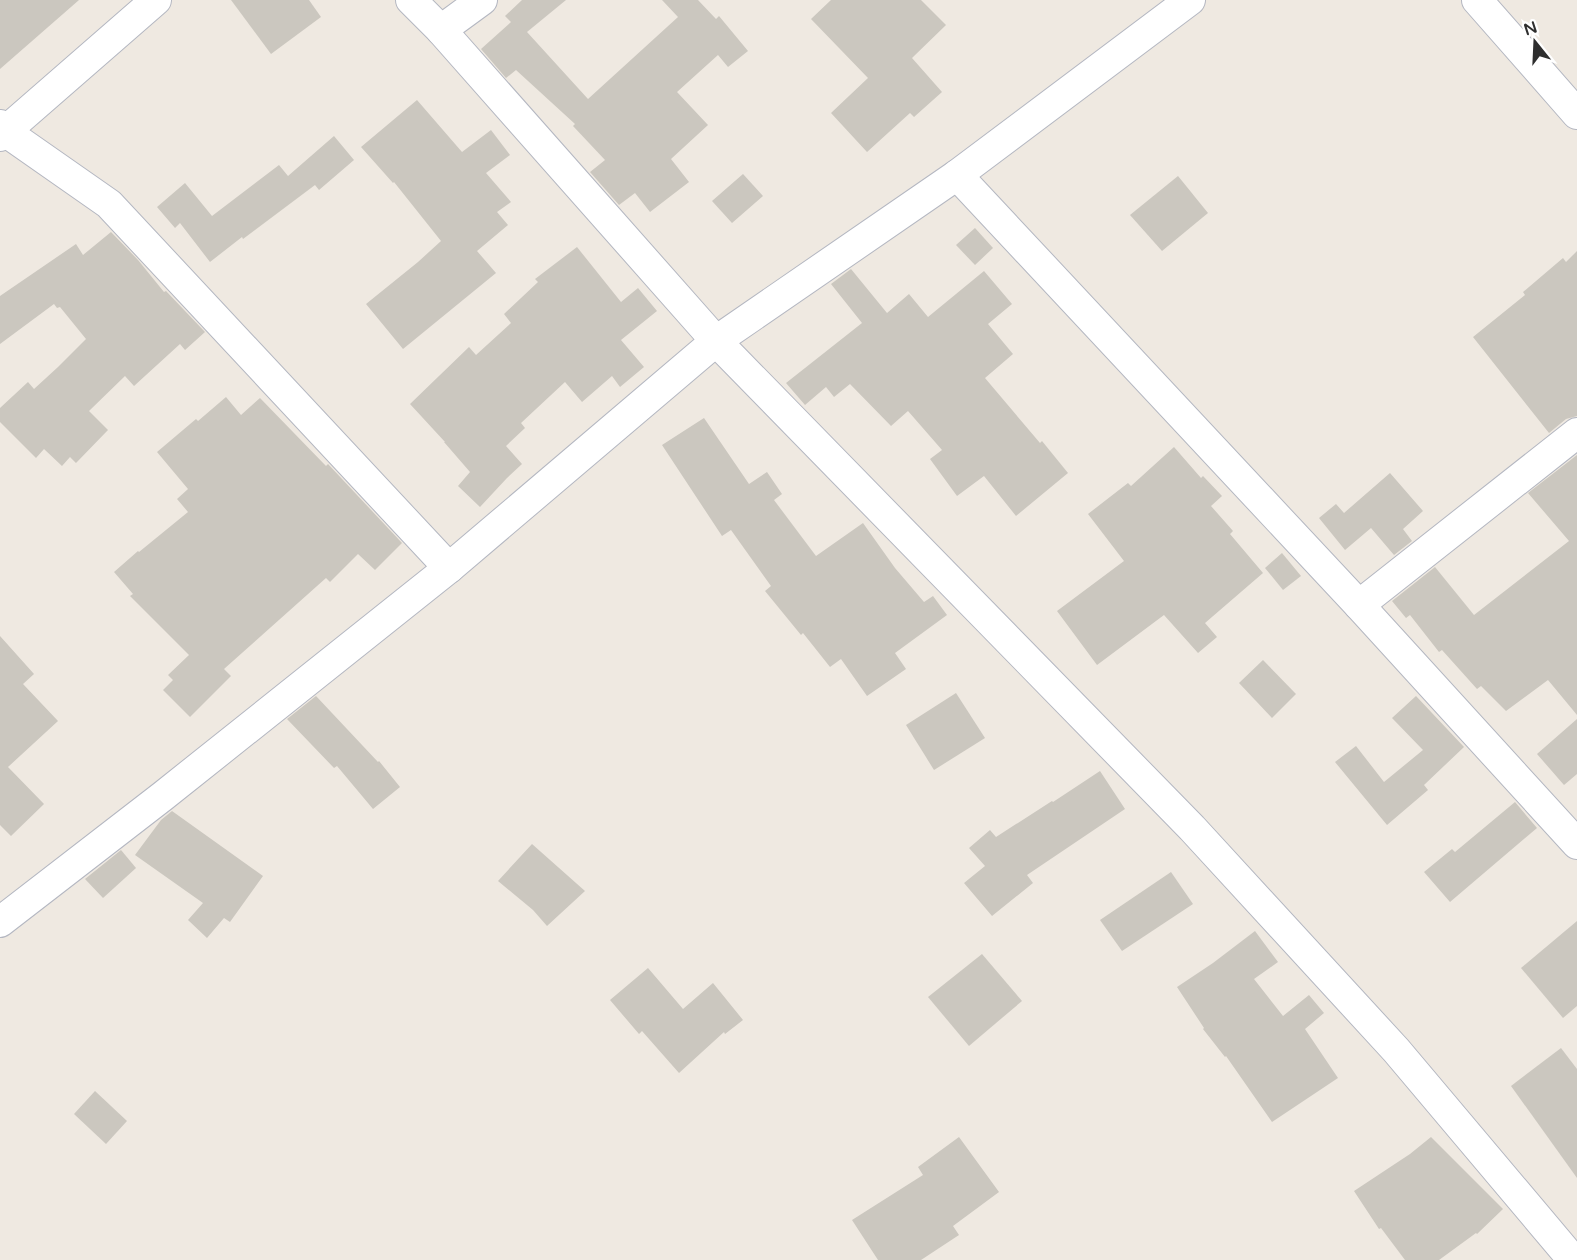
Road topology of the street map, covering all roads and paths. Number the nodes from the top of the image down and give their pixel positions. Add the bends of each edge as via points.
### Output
1 (156, 0) edge
2 (411, 0) edge
3 (482, 0) edge
4 (1190, 0) edge
5 (1477, 0) edge
6 (441, 30) junction
7 (1577, 114) edge
8 (2, 131) edge
9 (957, 175) junction
10 (716, 341) junction
11 (1577, 433) edge
12 (449, 568) junction
13 (1359, 604) junction
14 (1567, 814) edge
15 (1577, 844) edge
16 (0, 922) edge
17 (1573, 1260) edge

1 - 8 street
2 - 6 street
3 - 6 street
4 - 9 street
5 - 7 street
6 - 10 street
8 - 12 street via 109,204
9 - 10 street
9 - 13 street
10 - 12 street
10 - 17 street via 1192,828 1396,1050
11 - 13 street
12 - 16 street
13 - 14 street
14 - 15 street

